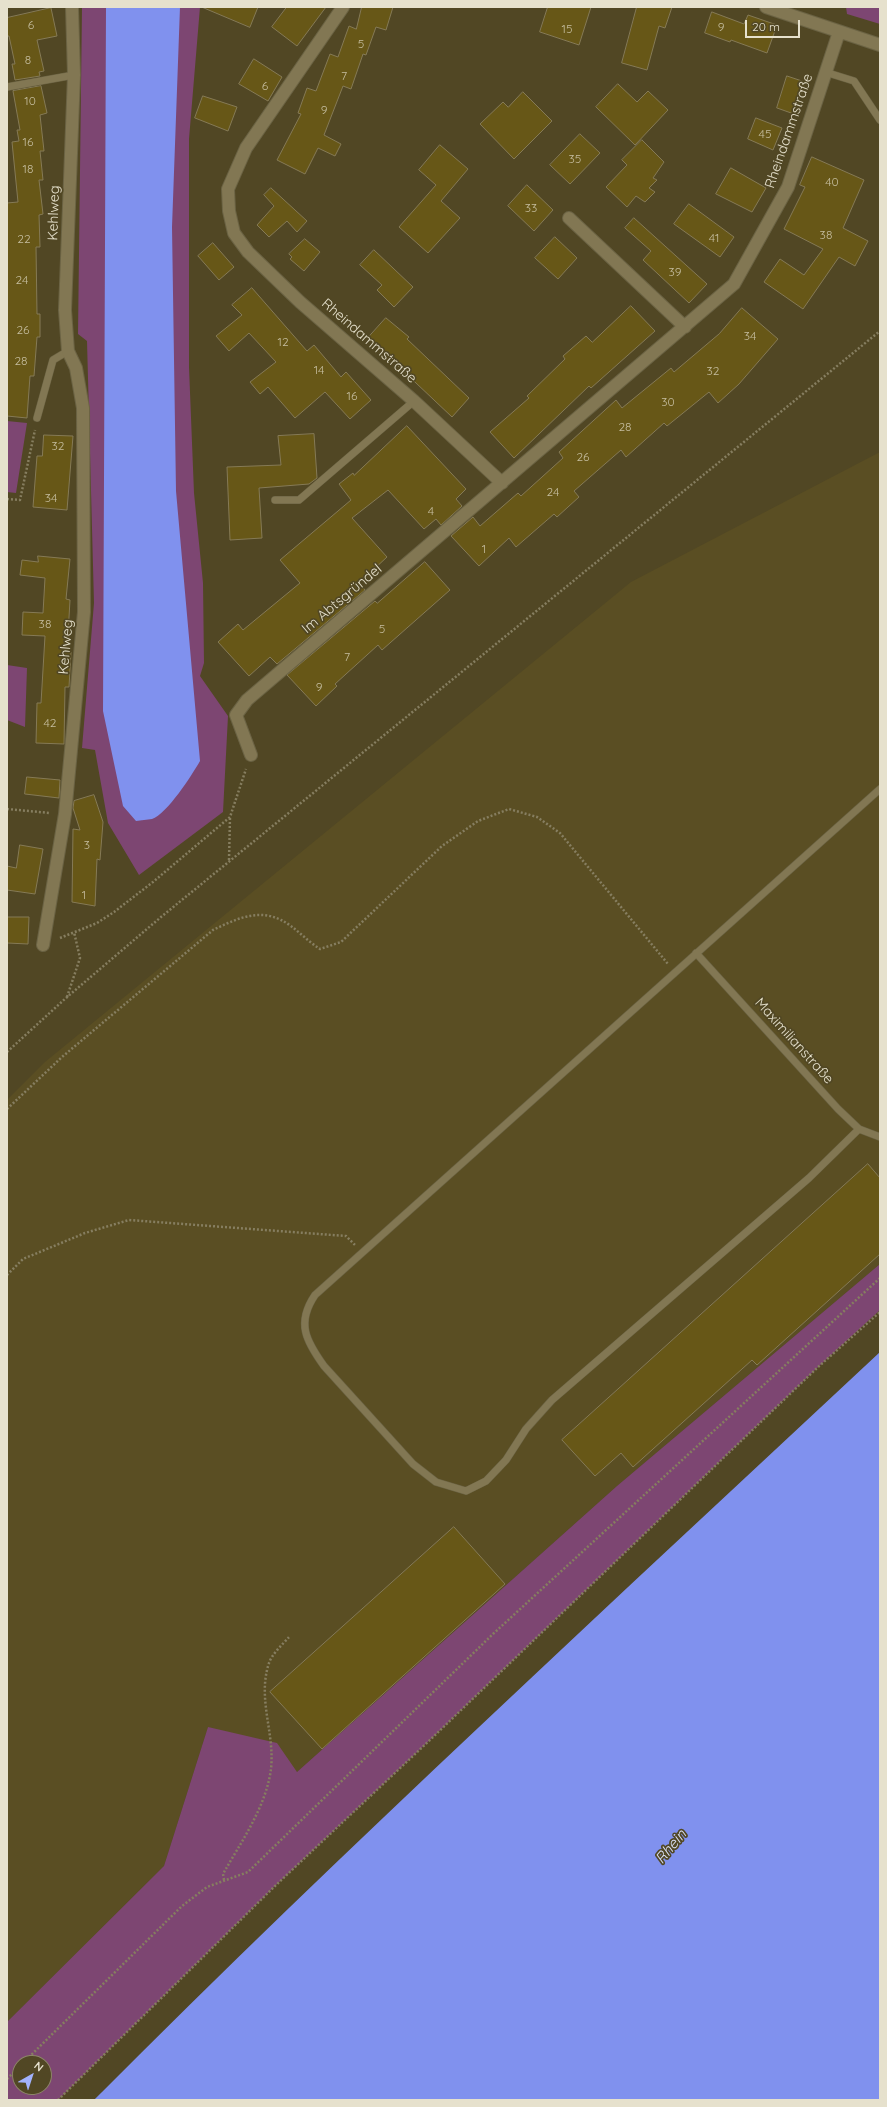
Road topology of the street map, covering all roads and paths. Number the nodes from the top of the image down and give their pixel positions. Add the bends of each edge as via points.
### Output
1 (72, 7) edge
2 (343, 7) edge
3 (766, 7) edge
4 (839, 32) junction
5 (880, 45) edge
6 (826, 72) junction
7 (74, 75) junction
8 (7, 86) edge
9 (880, 120) edge
10 (569, 218) dead end
11 (685, 326) junction
12 (880, 331) edge
13 (68, 351) junction
14 (414, 401) junction
15 (37, 418) joint
16 (502, 483) junction
17 (7, 499) edge
18 (276, 500) dead end
19 (251, 754) joint
20 (880, 789) edge
21 (7, 809) edge
22 (65, 814) junction
23 (230, 817) junction
24 (229, 861) junction
25 (74, 932) junction
26 (43, 945) joint
27 (696, 953) junction
28 (675, 972) junction
29 (66, 998) junction
30 (7, 1052) edge
31 (7, 1109) edge
32 (859, 1129) junction
33 (880, 1137) edge
34 (362, 1252) junction
35 (7, 1275) edge
36 (880, 1278) edge
37 (880, 1312) edge
38 (289, 1637) dead end
39 (224, 1880) junction
40 (31, 2055) edge
41 (58, 2100) edge

1 - 7 street, Kehlweg
2 - 14 street, Rheindammstraße via 246,148 228,189 229,211 234,233 248,252 300,302
3 - 4 street
4 - 5 street
4 - 6 street, Rheindammstraße
6 - 9 lane via 854,81
6 - 11 street, Rheindammstraße via 788,187 734,284
7 - 8 lane
7 - 13 street, Kehlweg via 65,310
10 - 11 street
11 - 16 street, Rheindammstraße
12 - 24 path
13 - 15 lane via 53,360
13 - 22 street, Kehlweg via 76,368 83,408 84,612
14 - 16 street, Rheindammstraße
14 - 18 lane via 299,500
15 - 17 path via 20,500
16 - 19 street, Im Abtsgründel via 247,700 236,715
19 - 23 path
20 - 27 lane
21 - 22 path
22 - 26 street, Kehlweg
23 - 24 path
23 - 25 path via 154,882 114,912 97,923
24 - 29 path
25 - 26 path
25 - 29 path via 80,958
27 - 28 lane
27 - 32 lane, Maximilianstraße
28 - 31 path via 560,833 537,817 509,809 478,821 442,846 341,942 320,949 281,920 264,915 242,916 213,930 62,1057
28 - 34 lane
29 - 30 path
32 - 33 lane, Maximilianstraße
32 - 34 lane via 809,1178 552,1400 526,1429 506,1460 486,1481 466,1490 436,1482 413,1464 311,1349 304,1320 307,1306 314,1295
34 - 35 path via 346,1236 129,1220 85,1233 23,1259
36 - 39 path via 493,1634 248,1872
37 - 41 path via 817,1368 275,1886
38 - 39 path via 269,1662 264,1700 272,1742 271,1770 258,1814 223,1874
39 - 40 path via 207,1887 182,1906

